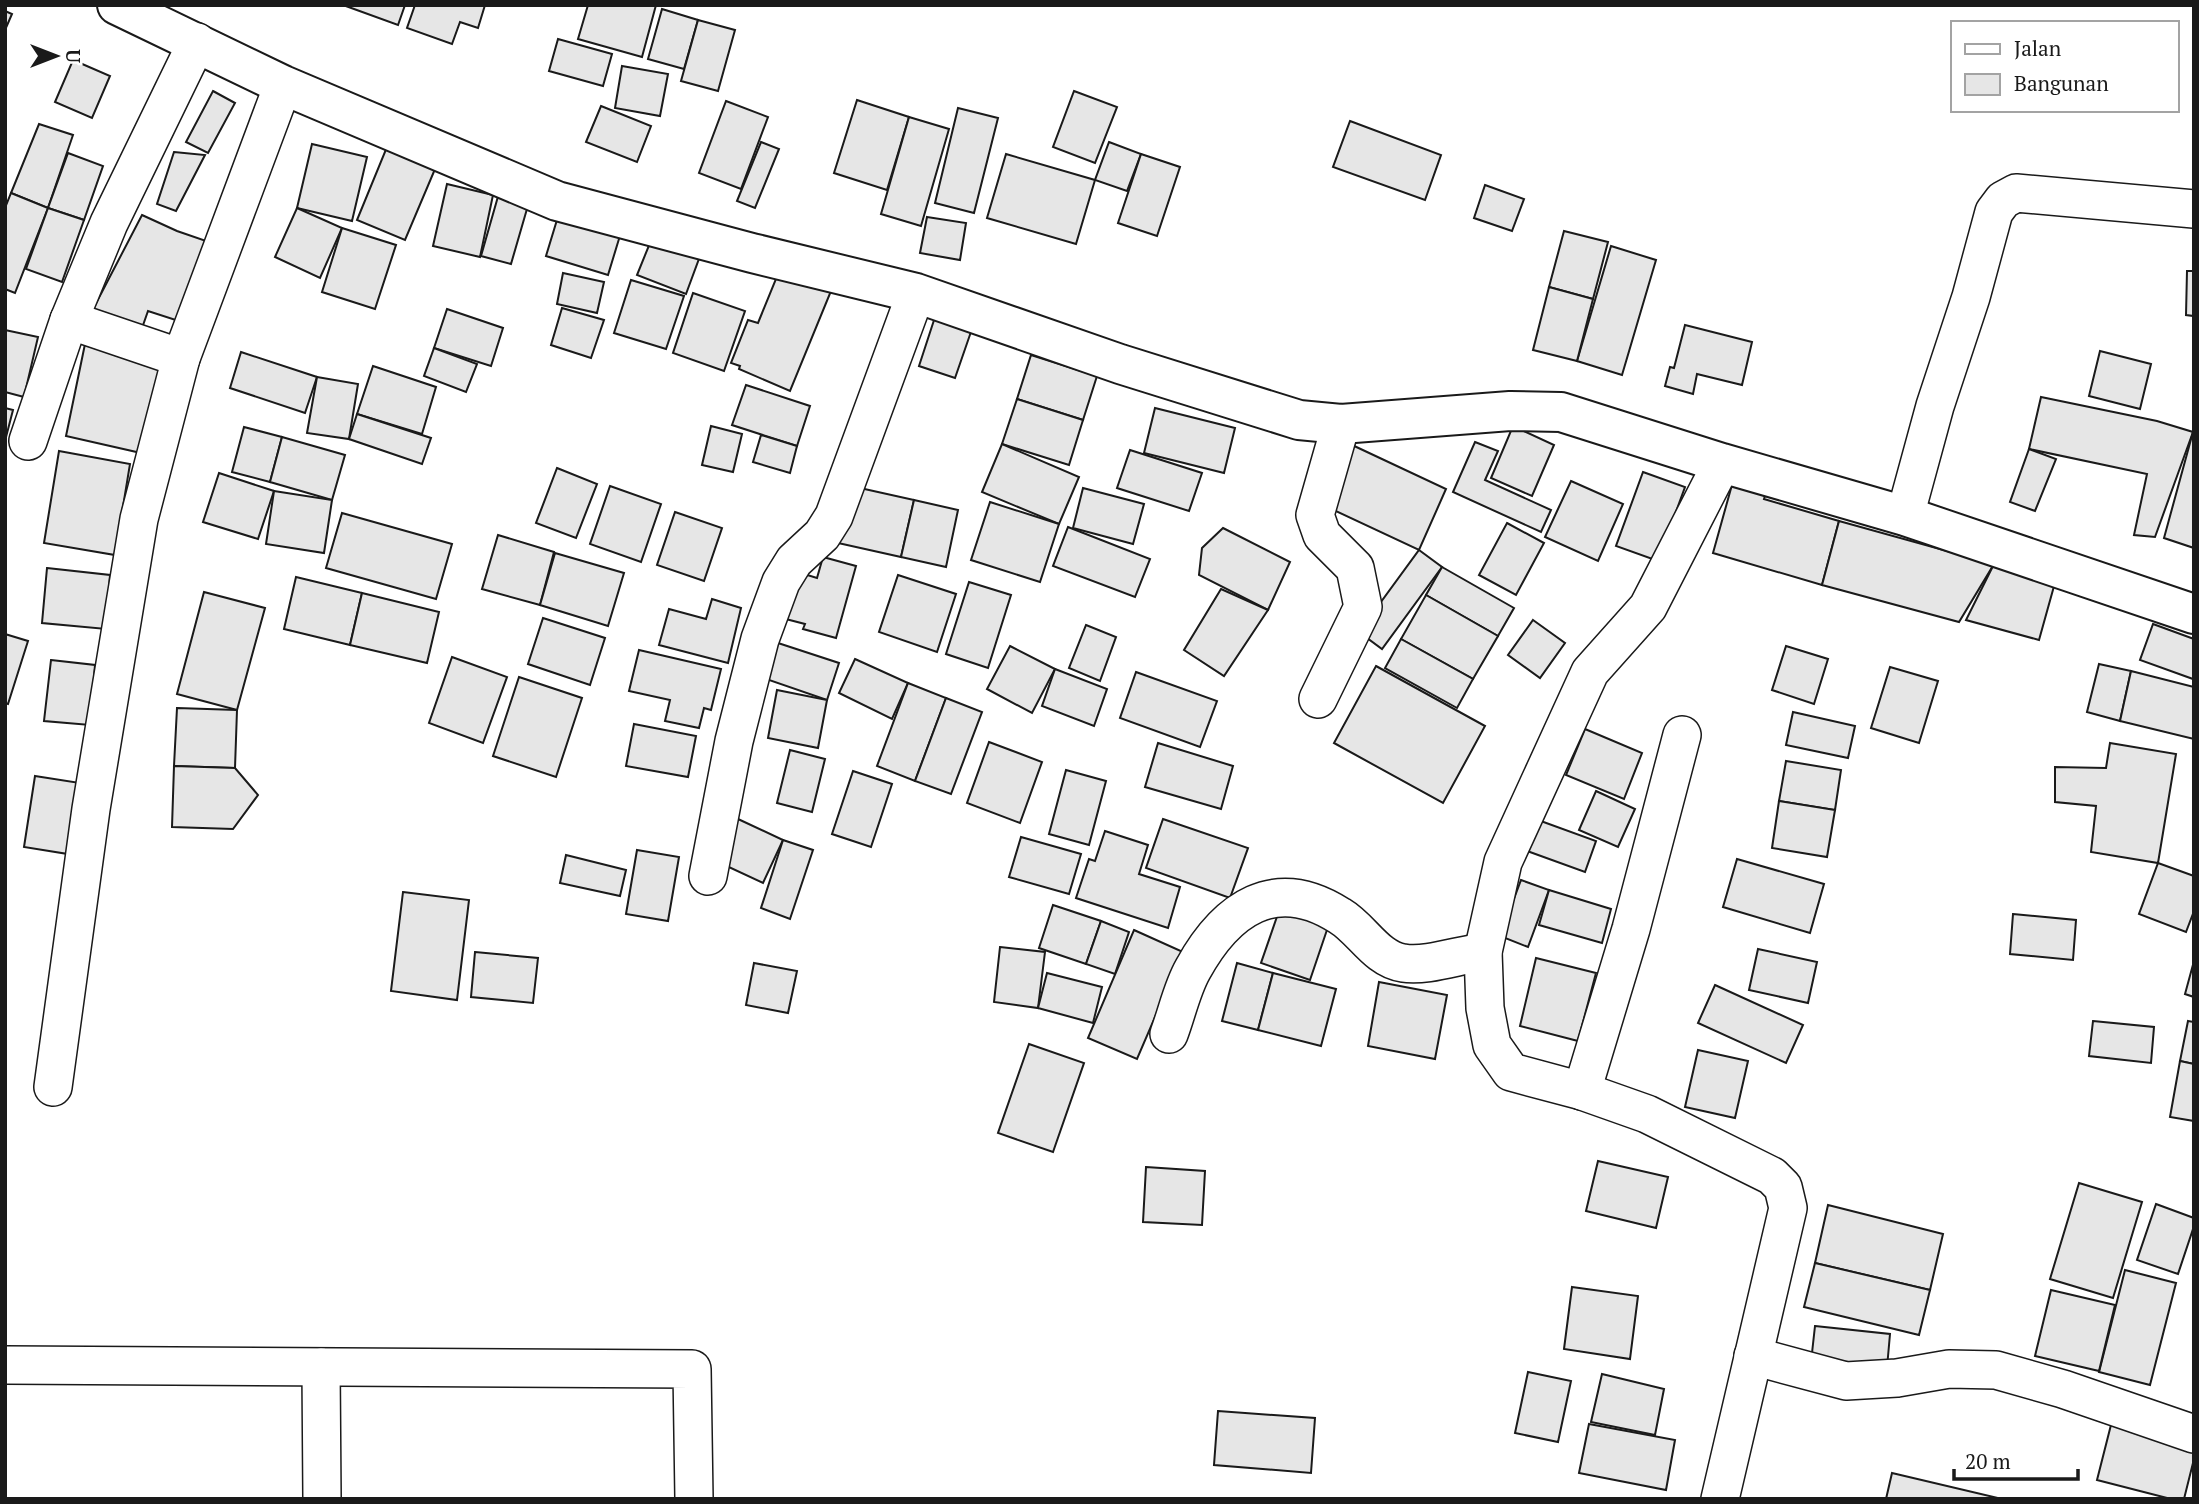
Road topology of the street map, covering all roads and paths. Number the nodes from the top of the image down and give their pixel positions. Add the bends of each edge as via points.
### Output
1 (117, 5) edge
2 (197, 42) junction
3 (283, 85) junction
4 (2194, 209) edge
5 (916, 293) junction
6 (69, 320) junction
7 (181, 358) junction
8 (1341, 424) junction
9 (29, 441) dead end
10 (1722, 463) junction
11 (1905, 516) junction
12 (2194, 614) edge
13 (1318, 699) dead end
14 (1682, 734) dead end
15 (708, 876) dead end
16 (1483, 952) junction
17 (1169, 1034) dead end
18 (53, 1087) dead end
19 (1582, 1091) junction
20 (1753, 1356) junction
21 (5, 1365) edge
22 (321, 1367) junction
23 (2194, 1434) edge
24 (322, 1499) edge
25 (694, 1499) edge
26 (1720, 1499) edge

1 - 2 main road
2 - 3 main road
2 - 6 street via 109,223
3 - 5 main road via 558,201
3 - 7 street
4 - 11 street via 2016,193 2003,200 1994,212
5 - 8 main road via 1218,396 1299,420
5 - 15 street via 834,516 781,582 760,639 734,741
6 - 7 street
6 - 9 street
7 - 18 street via 139,519 91,809
8 - 10 main road via 1510,411 1561,412
8 - 13 street via 1315,515 1322,535 1355,568 1363,607
10 - 11 main road
10 - 16 street via 1648,607 1590,673 1566,721 1503,862
11 - 12 main road
14 - 19 street
16 - 17 street via 1403,963 1378,952 1359,930 1318,904 1283,897 1261,899 1215,936 1192,970
16 - 19 street via 1492,1045 1511,1072
19 - 20 street via 1647,1114 1772,1176 1783,1187 1788,1208
20 - 23 street via 1846,1381 1949,1369 1996,1370
20 - 26 street
21 - 22 street
22 - 24 street
22 - 25 street via 692,1369

